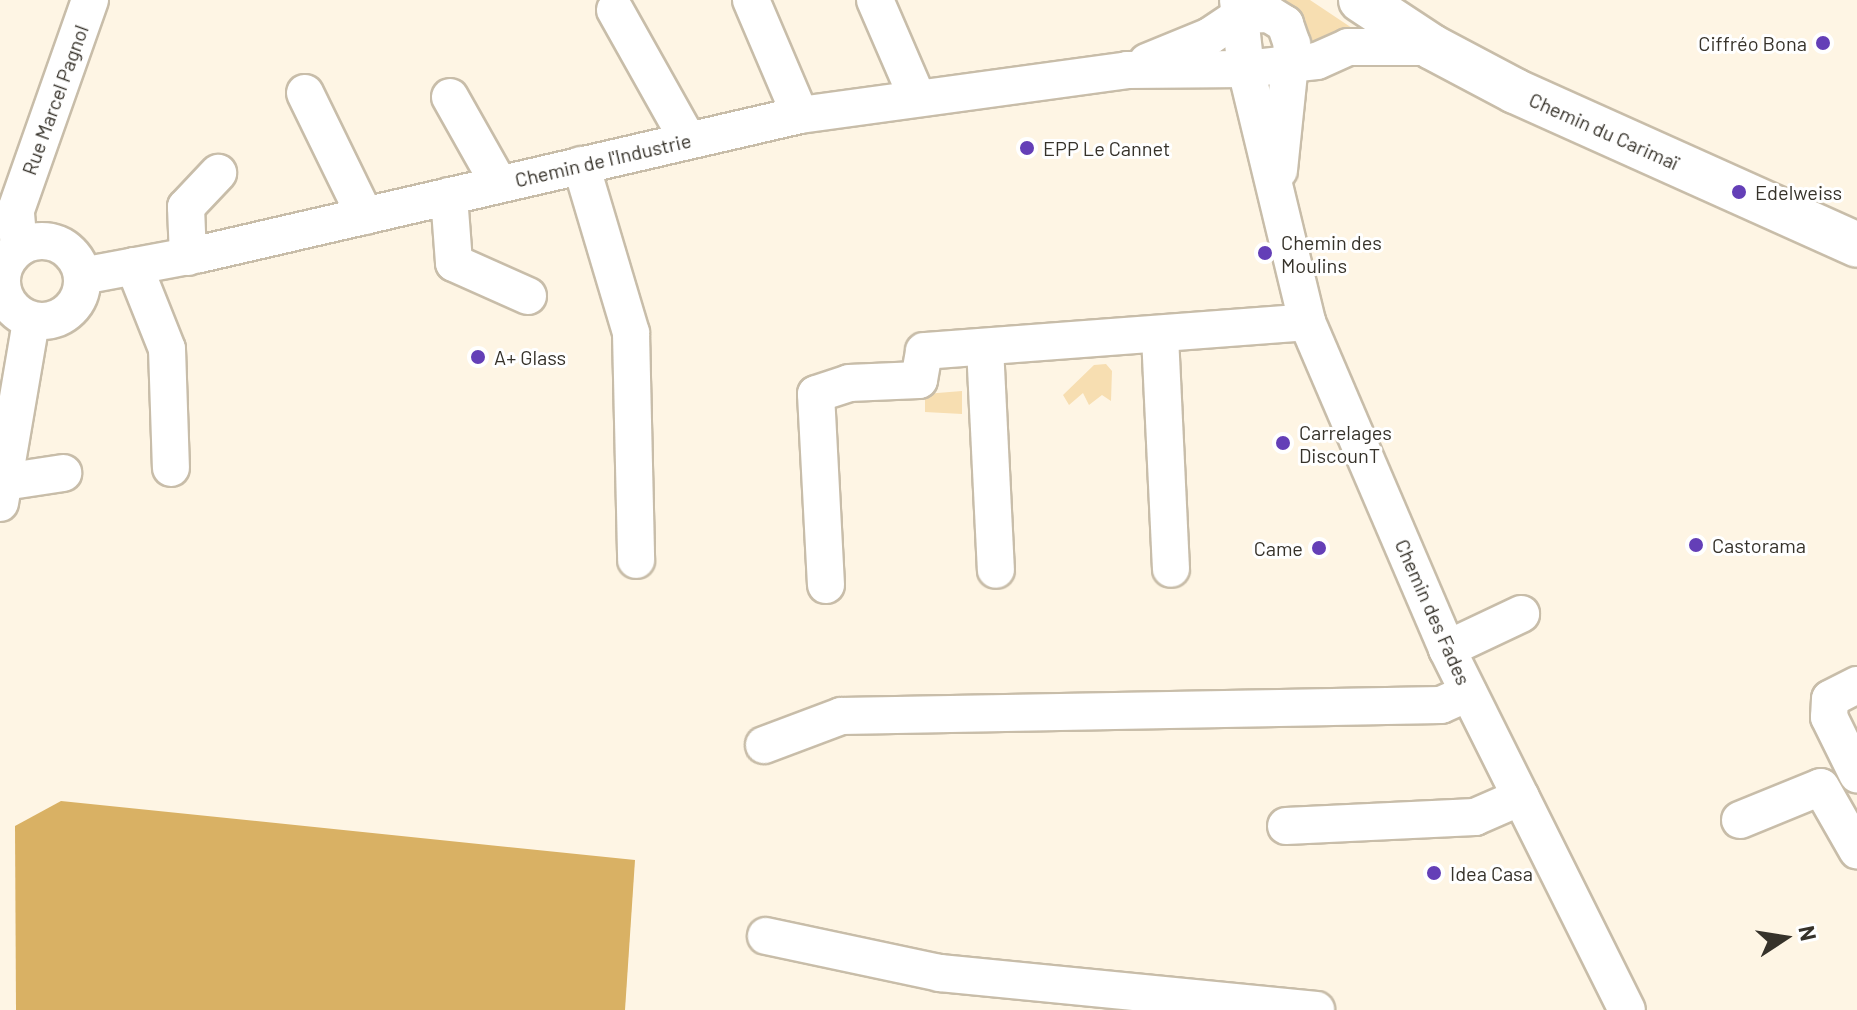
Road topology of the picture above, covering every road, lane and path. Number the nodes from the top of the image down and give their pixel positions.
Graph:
1 (90, 0) edge
2 (751, 0) edge
3 (875, 0) edge
4 (1361, 0) edge
5 (1241, 5) edge
6 (615, 10) dead end
7 (1432, 47) junction
8 (1290, 65) junction
9 (1246, 69) junction
10 (1127, 70) junction
11 (305, 93) dead end
12 (450, 97) dead end
13 (917, 97) junction
14 (800, 115) junction
15 (688, 140) junction
16 (581, 165) junction
17 (218, 173) dead end
18 (499, 184) junction
19 (449, 196) junction
20 (1275, 199) junction
21 (365, 216) junction
22 (1857, 245) edge
23 (9, 253) edge
24 (188, 257) junction
25 (134, 266) junction
26 (82, 276) junction
27 (528, 296) dead end
28 (31, 321) junction
29 (1307, 322) junction
30 (1160, 336) junction
31 (985, 347) junction
32 (171, 468) dead end
33 (63, 473) dead end
34 (2, 493) edge
35 (636, 560) dead end
36 (1171, 569) dead end
37 (996, 570) dead end
38 (826, 585) dead end
39 (1521, 614) dead end
40 (1447, 649) junction
41 (1844, 692) edge
42 (1468, 693) junction
43 (764, 745) dead end
44 (1857, 774) edge
45 (1521, 797) junction
46 (1740, 820) dead end
47 (1286, 826) dead end
48 (1857, 850) edge
49 (766, 936) dead end
50 (1316, 1010) edge
51 (1627, 1010) edge

1 - 23 street, Rue Marcel Pagnol
2 - 14 street
3 - 13 street
4 - 7 main road, Chemin du Carimaï
5 - 8 street
5 - 9 street, Chemin des Fades
5 - 10 street
6 - 15 street
7 - 8 street
7 - 22 main road, Chemin du Carimaï
8 - 9 street
8 - 20 street
9 - 10 street
9 - 20 street, Chemin des Fades
10 - 13 street, Chemin de l'Industrie
11 - 21 street
12 - 18 street
13 - 14 street, Chemin de l'Industrie
14 - 15 street, Chemin de l'Industrie
15 - 16 street, Chemin de l'Industrie
16 - 18 street, Chemin de l'Industrie
16 - 35 street
17 - 24 street
18 - 19 street, Chemin de l'Industrie
19 - 21 street, Chemin de l'Industrie
19 - 27 street
20 - 29 street, Chemin des Fades
21 - 24 street, Chemin de l'Industrie
23 - 26 street
23 - 28 street
24 - 25 street, Chemin de l'Industrie
25 - 26 street, Chemin de l'Industrie
25 - 32 street
26 - 28 street
28 - 34 street
29 - 30 street
29 - 40 street, Chemin des Fades
30 - 31 street
30 - 36 street
31 - 37 street
31 - 38 street
33 - 34 street
39 - 40 street
40 - 42 street, Chemin des Fades
41 - 44 street
42 - 43 street
42 - 45 street, Chemin des Fades
45 - 47 street
45 - 51 street, Chemin des Fades
46 - 48 street
49 - 50 street

